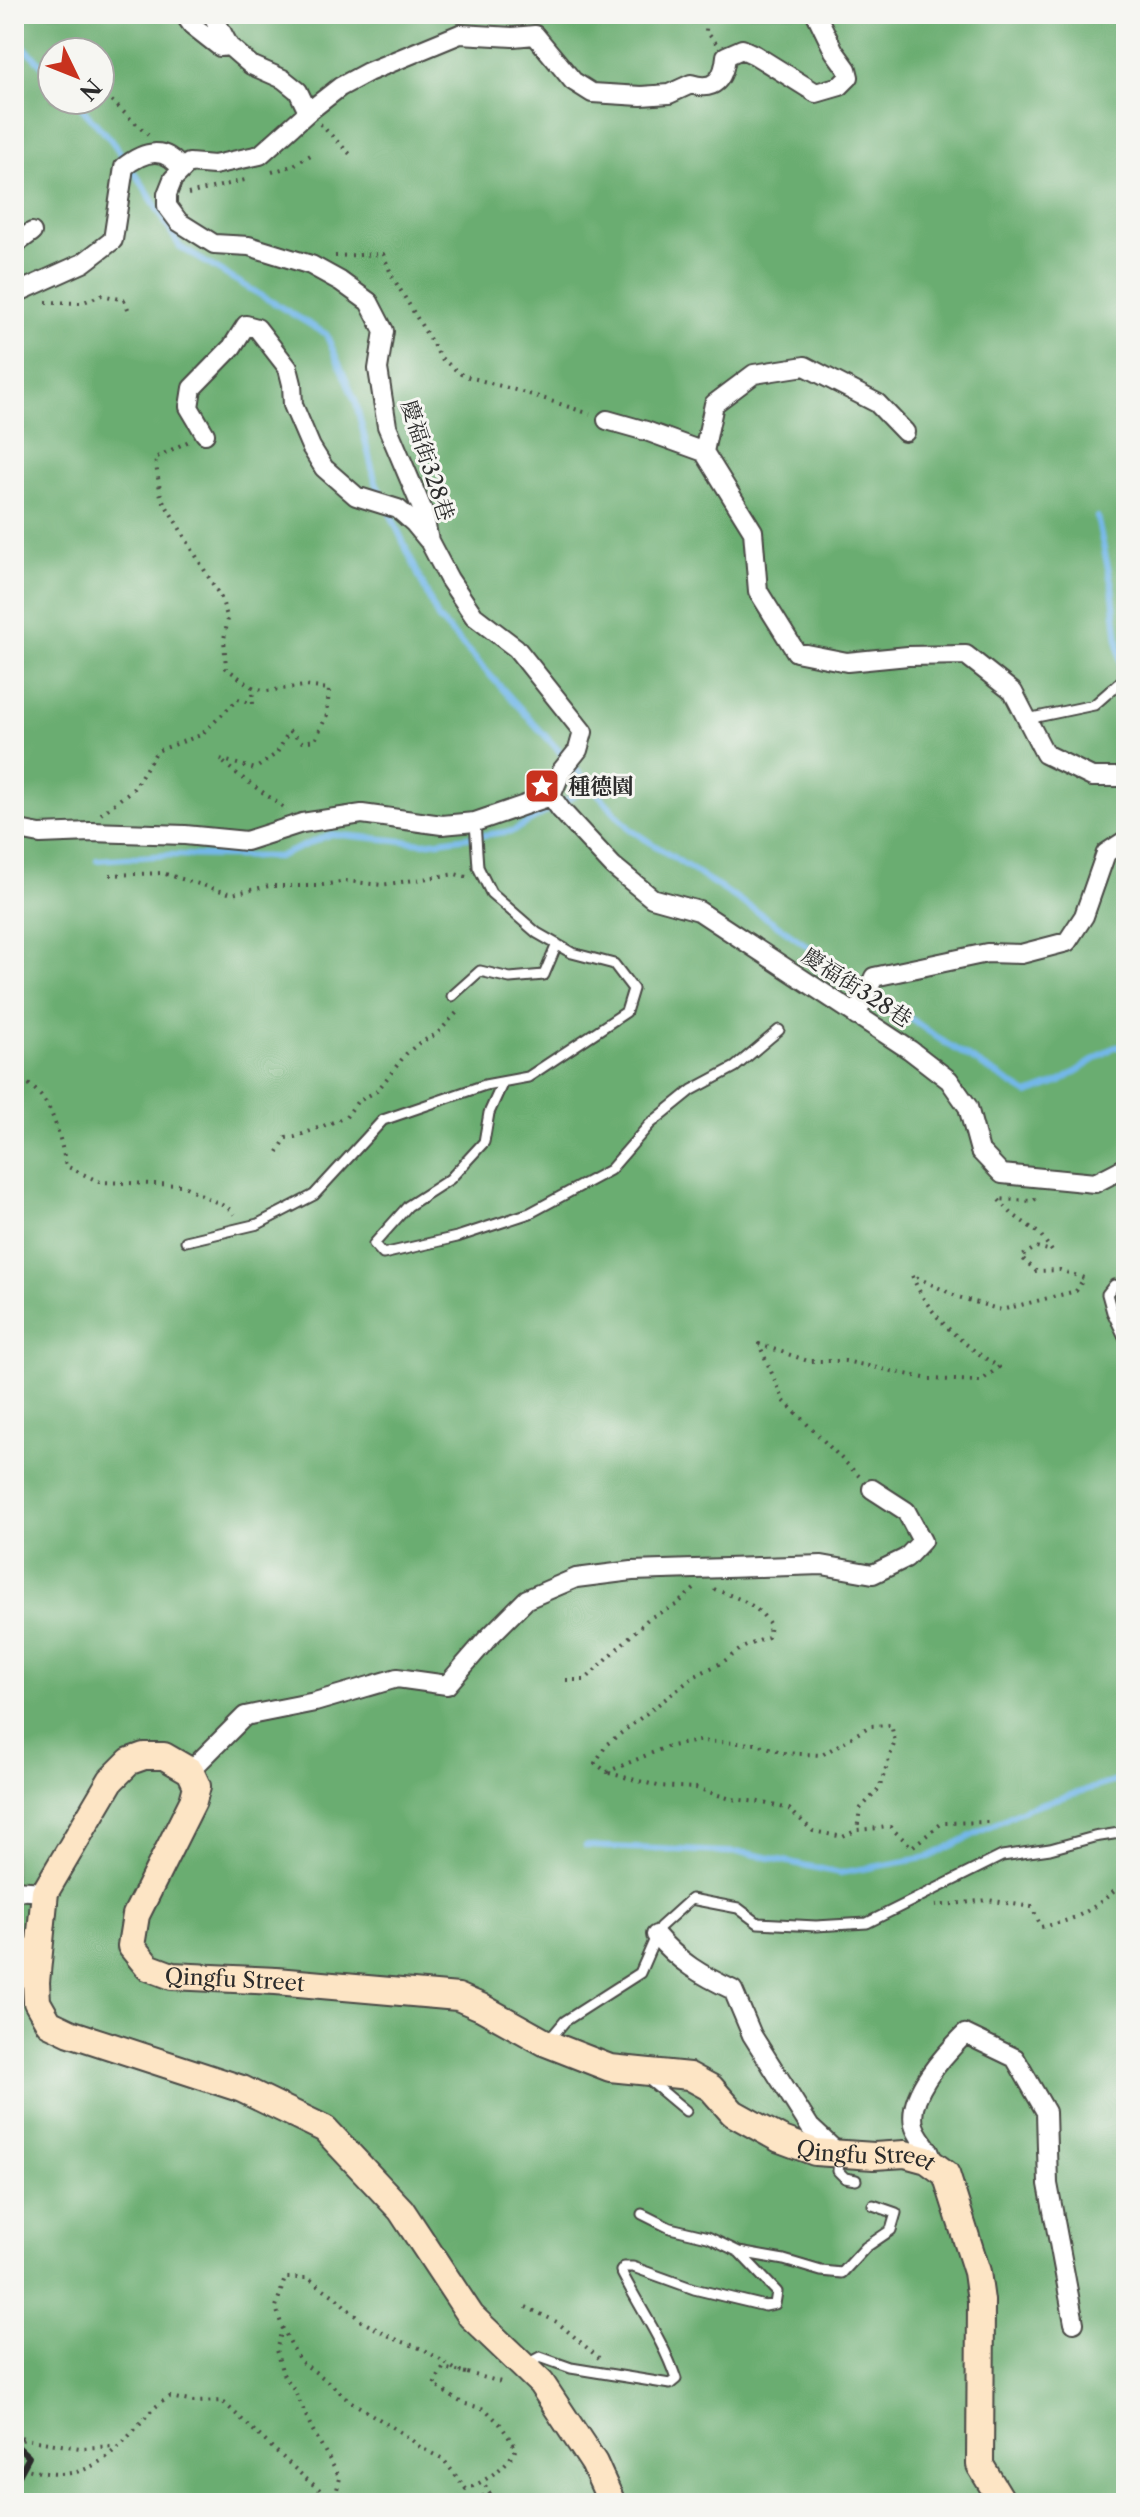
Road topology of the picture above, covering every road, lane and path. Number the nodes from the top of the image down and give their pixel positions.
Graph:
1 (184, 14) edge
2 (212, 14) edge
3 (710, 14) edge
4 (816, 14) edge
5 (229, 46) junction
6 (726, 56) junction
7 (116, 105) edge
8 (308, 112) junction
9 (352, 156) dead end
10 (178, 164) junction
11 (32, 232) dead end
12 (14, 245) edge
13 (327, 256) dead end
14 (14, 294) edge
15 (37, 302) dead end
16 (130, 313) dead end
17 (607, 420) joint
18 (905, 432) dead end
19 (205, 434) joint
20 (704, 452) junction
21 (429, 541) junction
22 (1126, 677) edge
23 (252, 687) junction
24 (1027, 719) junction
25 (1126, 777) edge
26 (555, 802) junction
27 (302, 823) junction
28 (476, 823) junction
29 (14, 829) edge
30 (77, 833) junction
31 (1126, 840) edge
32 (110, 875) dead end
33 (484, 880) junction
34 (557, 944) junction
35 (452, 996) dead end
36 (461, 1008) dead end
37 (859, 1008) junction
38 (779, 1030) dead end
39 (14, 1077) edge
40 (503, 1082) junction
41 (278, 1152) dead end
42 (1126, 1167) edge
43 (1062, 1181) junction
44 (248, 1227) junction
45 (186, 1241) dead end
46 (1126, 1291) edge
47 (1126, 1341) edge
48 (872, 1489) joint
49 (708, 1587) dead end
50 (695, 1589) dead end
51 (566, 1680) dead end
52 (190, 1771) junction
53 (607, 1772) junction
54 (990, 1822) dead end
55 (857, 1830) junction
56 (1126, 1832) edge
57 (1126, 1882) edge
58 (14, 1890) edge
59 (45, 1892) junction
60 (912, 1902) junction
61 (656, 1935) junction
62 (546, 2043) junction
63 (638, 2071) junction
64 (686, 2111) dead end
65 (839, 2154) junction
66 (933, 2164) junction
67 (856, 2180) dead end
68 (873, 2205) dead end
69 (642, 2214) dead end
70 (739, 2252) junction
71 (526, 2307) dead end
72 (1074, 2323) dead end
73 (282, 2327) junction
74 (522, 2366) junction
75 (466, 2373) junction
76 (618, 2377) junction
77 (546, 2392) junction
78 (14, 2432) edge
79 (24, 2439) junction
80 (14, 2443) edge
81 (119, 2446) junction
82 (14, 2465) edge
83 (483, 2482) junction
84 (336, 2493) junction
85 (337, 2503) edge
86 (459, 2503) edge
87 (612, 2503) edge
88 (1003, 2503) edge

1 - 5 street
2 - 5 street
3 - 6 path
4 - 6 street
5 - 8 street
6 - 8 street
7 - 10 path
8 - 9 path
8 - 10 street
10 - 14 street
10 - 21 street, 慶福街328巷
11 - 12 street
13 - 17 path
15 - 16 path
17 - 20 street
18 - 20 street
19 - 21 street
19 - 23 path
20 - 24 street
21 - 26 street, 慶福街328巷
22 - 24 lane
23 - 27 path
23 - 30 path
24 - 25 street
26 - 28 street
26 - 37 street, 慶福街328巷
27 - 28 street
27 - 30 street
28 - 33 lane
29 - 30 street
31 - 37 street, 慶福街328巷
32 - 33 path
33 - 34 lane
34 - 35 lane
34 - 40 lane
36 - 41 path
37 - 43 street, 慶福街328巷
38 - 40 lane
39 - 44 path
40 - 44 lane
42 - 43 street, 慶福街328巷
43 - 48 path
44 - 45 lane
46 - 47 lane
48 - 52 street
49 - 53 path
50 - 51 path
52 - 59 street
52 - 62 street, Qingfu Street
53 - 55 path
53 - 55 path
54 - 55 path
56 - 60 lane
57 - 60 path
58 - 59 street
59 - 74 street
60 - 61 lane
61 - 62 lane
61 - 65 street
62 - 63 street, Qingfu Street
63 - 64 lane
63 - 65 street, Qingfu Street
65 - 66 street, Qingfu Street
65 - 67 lane
66 - 72 street
66 - 88 street, Qingfu Street
68 - 70 lane
69 - 70 lane
70 - 76 lane
71 - 76 path
73 - 75 path
73 - 83 path
73 - 84 path
74 - 76 lane
74 - 77 street
75 - 77 path
75 - 83 path
77 - 87 street
78 - 79 path
79 - 80 path
79 - 81 path
81 - 82 path
81 - 84 path
83 - 86 path
84 - 85 path

